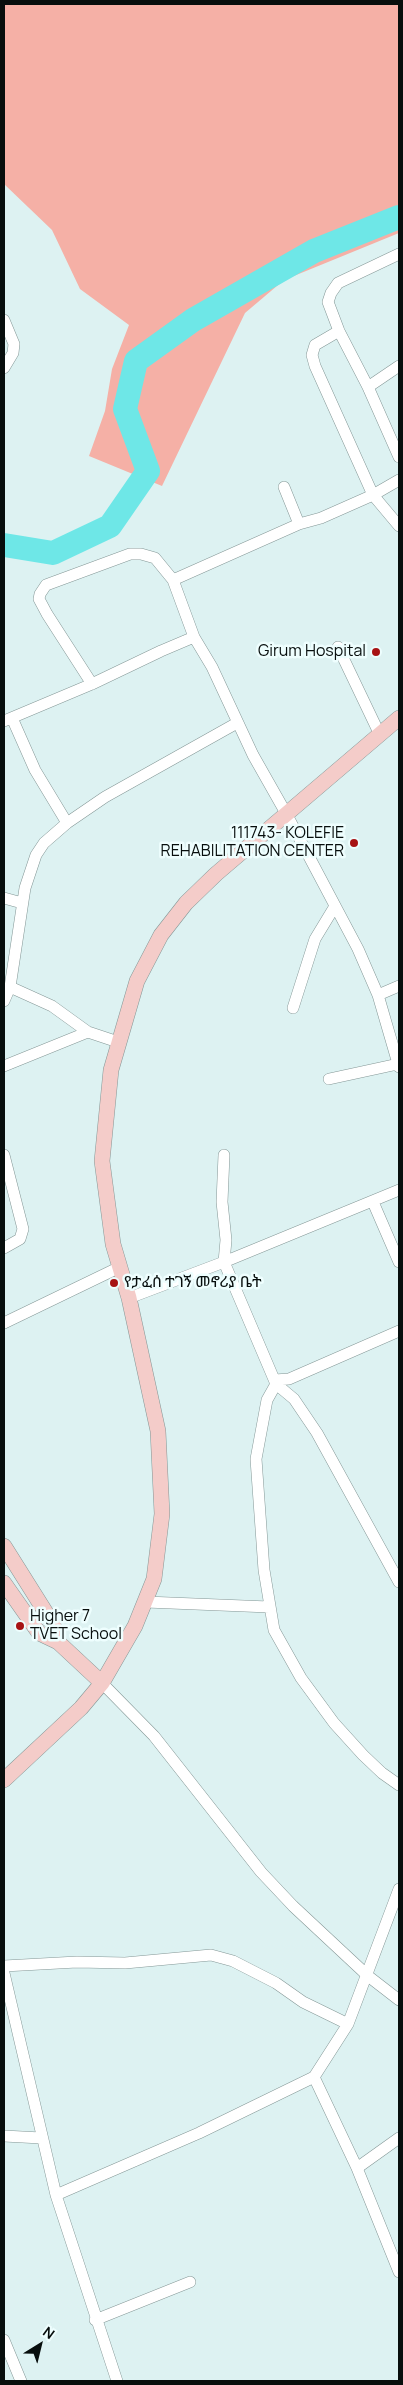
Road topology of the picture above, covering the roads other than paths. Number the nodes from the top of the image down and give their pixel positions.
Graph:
1 (399, 254) edge
2 (4, 320) edge
3 (339, 331) junction
4 (399, 366) edge
5 (4, 368) edge
6 (368, 387) junction
7 (399, 458) edge
8 (399, 480) edge
9 (284, 487) dead end
10 (373, 495) junction
11 (299, 524) junction
12 (399, 526) edge
13 (173, 580) junction
14 (194, 637) junction
15 (338, 647) dead end
16 (92, 684) junction
17 (399, 718) edge
18 (8, 720) edge
19 (238, 722) junction
20 (380, 735) junction
21 (287, 815) junction
22 (67, 823) junction
23 (4, 898) edge
24 (22, 903) junction
25 (335, 906) junction
26 (399, 986) edge
27 (10, 987) junction
28 (378, 995) junction
29 (4, 1001) edge
30 (293, 1008) dead end
31 (88, 1032) junction
32 (118, 1042) junction
33 (396, 1045) edge
34 (399, 1065) edge
35 (4, 1066) edge
36 (330, 1079) dead end
37 (4, 1155) edge
38 (224, 1155) dead end
39 (399, 1190) edge
40 (373, 1202) junction
41 (4, 1248) edge
42 (224, 1262) junction
43 (399, 1262) edge
44 (120, 1267) junction
45 (129, 1298) junction
46 (4, 1322) edge
47 (399, 1331) edge
48 (276, 1382) junction
49 (4, 1546) edge
50 (399, 1582) edge
51 (4, 1583) edge
52 (146, 1602) junction
53 (269, 1607) junction
54 (58, 1642) junction
55 (102, 1683) junction
56 (4, 1780) edge
57 (399, 1785) edge
58 (399, 1889) edge
59 (4, 1966) edge
60 (4, 1973) edge
61 (368, 1976) junction
62 (399, 2000) edge
63 (348, 2024) junction
64 (314, 2077) junction
65 (4, 2136) edge
66 (41, 2138) junction
67 (399, 2138) edge
68 (357, 2168) junction
69 (56, 2195) junction
70 (399, 2272) edge
71 (190, 2282) dead end
72 (95, 2320) junction
73 (4, 2340) edge
74 (21, 2381) edge
75 (117, 2381) edge

1 - 3 street
2 - 5 street
3 - 6 street
3 - 10 street
4 - 6 street
6 - 7 street
8 - 10 street
9 - 11 street
10 - 11 street
10 - 12 street
11 - 13 street
13 - 14 street
13 - 16 street
14 - 16 street
14 - 19 street
15 - 20 street
16 - 18 street
17 - 20 main road
18 - 22 street
19 - 21 street
19 - 22 street
20 - 21 main road
21 - 25 street
21 - 32 main road
22 - 24 street
23 - 24 street
24 - 27 street
25 - 28 street
25 - 30 street
26 - 28 street
27 - 29 street
27 - 31 street
28 - 33 street
31 - 32 street
31 - 35 street
32 - 44 main road
33 - 34 street
34 - 36 street
37 - 41 street
38 - 42 street
39 - 40 street
40 - 42 street
40 - 43 street
42 - 45 street
42 - 48 street
44 - 45 main road
44 - 46 street
45 - 52 main road
47 - 48 street
48 - 50 street
48 - 53 street
49 - 54 main road
51 - 54 main road
52 - 53 street
52 - 55 main road
53 - 57 street
54 - 55 main road
55 - 56 main road
55 - 61 street
58 - 61 street
59 - 63 street
60 - 66 street
61 - 62 street
61 - 63 street
63 - 64 street
64 - 68 street
64 - 69 street
65 - 66 street
66 - 69 street
67 - 68 street
68 - 70 street
69 - 72 street
71 - 72 street
72 - 75 street
73 - 74 street

